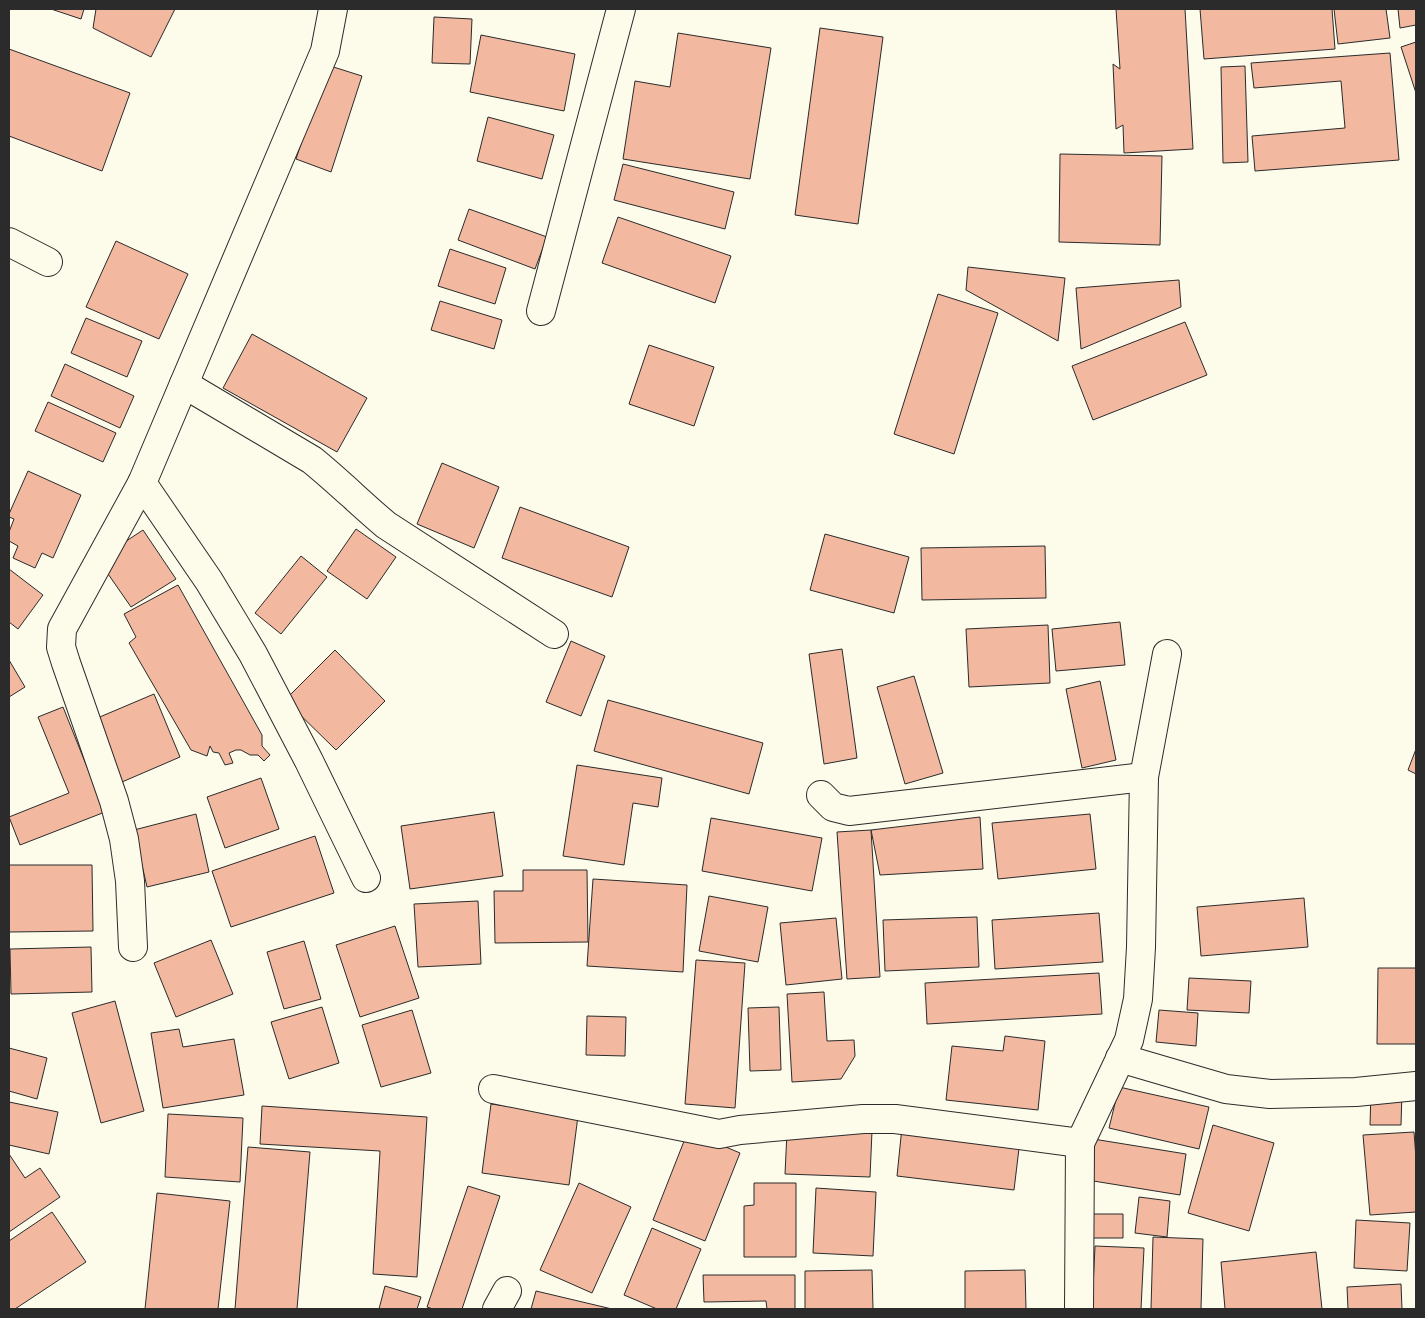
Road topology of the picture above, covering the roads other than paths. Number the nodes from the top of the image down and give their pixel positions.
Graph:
1 (333, 9) edge
2 (621, 9) edge
3 (9, 242) edge
4 (48, 262) dead end
5 (541, 311) dead end
6 (184, 384) junction
7 (142, 484) junction
8 (554, 634) dead end
9 (1167, 654) dead end
10 (1144, 776) junction
11 (820, 794) dead end
12 (366, 878) dead end
13 (132, 947) dead end
14 (1120, 1058) junction
15 (1416, 1086) edge
16 (493, 1089) dead end
17 (1080, 1143) junction
18 (1079, 1309) edge

1 - 6 street
2 - 5 street
3 - 4 street
6 - 7 street
6 - 8 street
7 - 12 street
7 - 13 street
9 - 10 street
10 - 11 street
10 - 14 street
14 - 15 street
14 - 17 street
16 - 17 street
17 - 18 street

